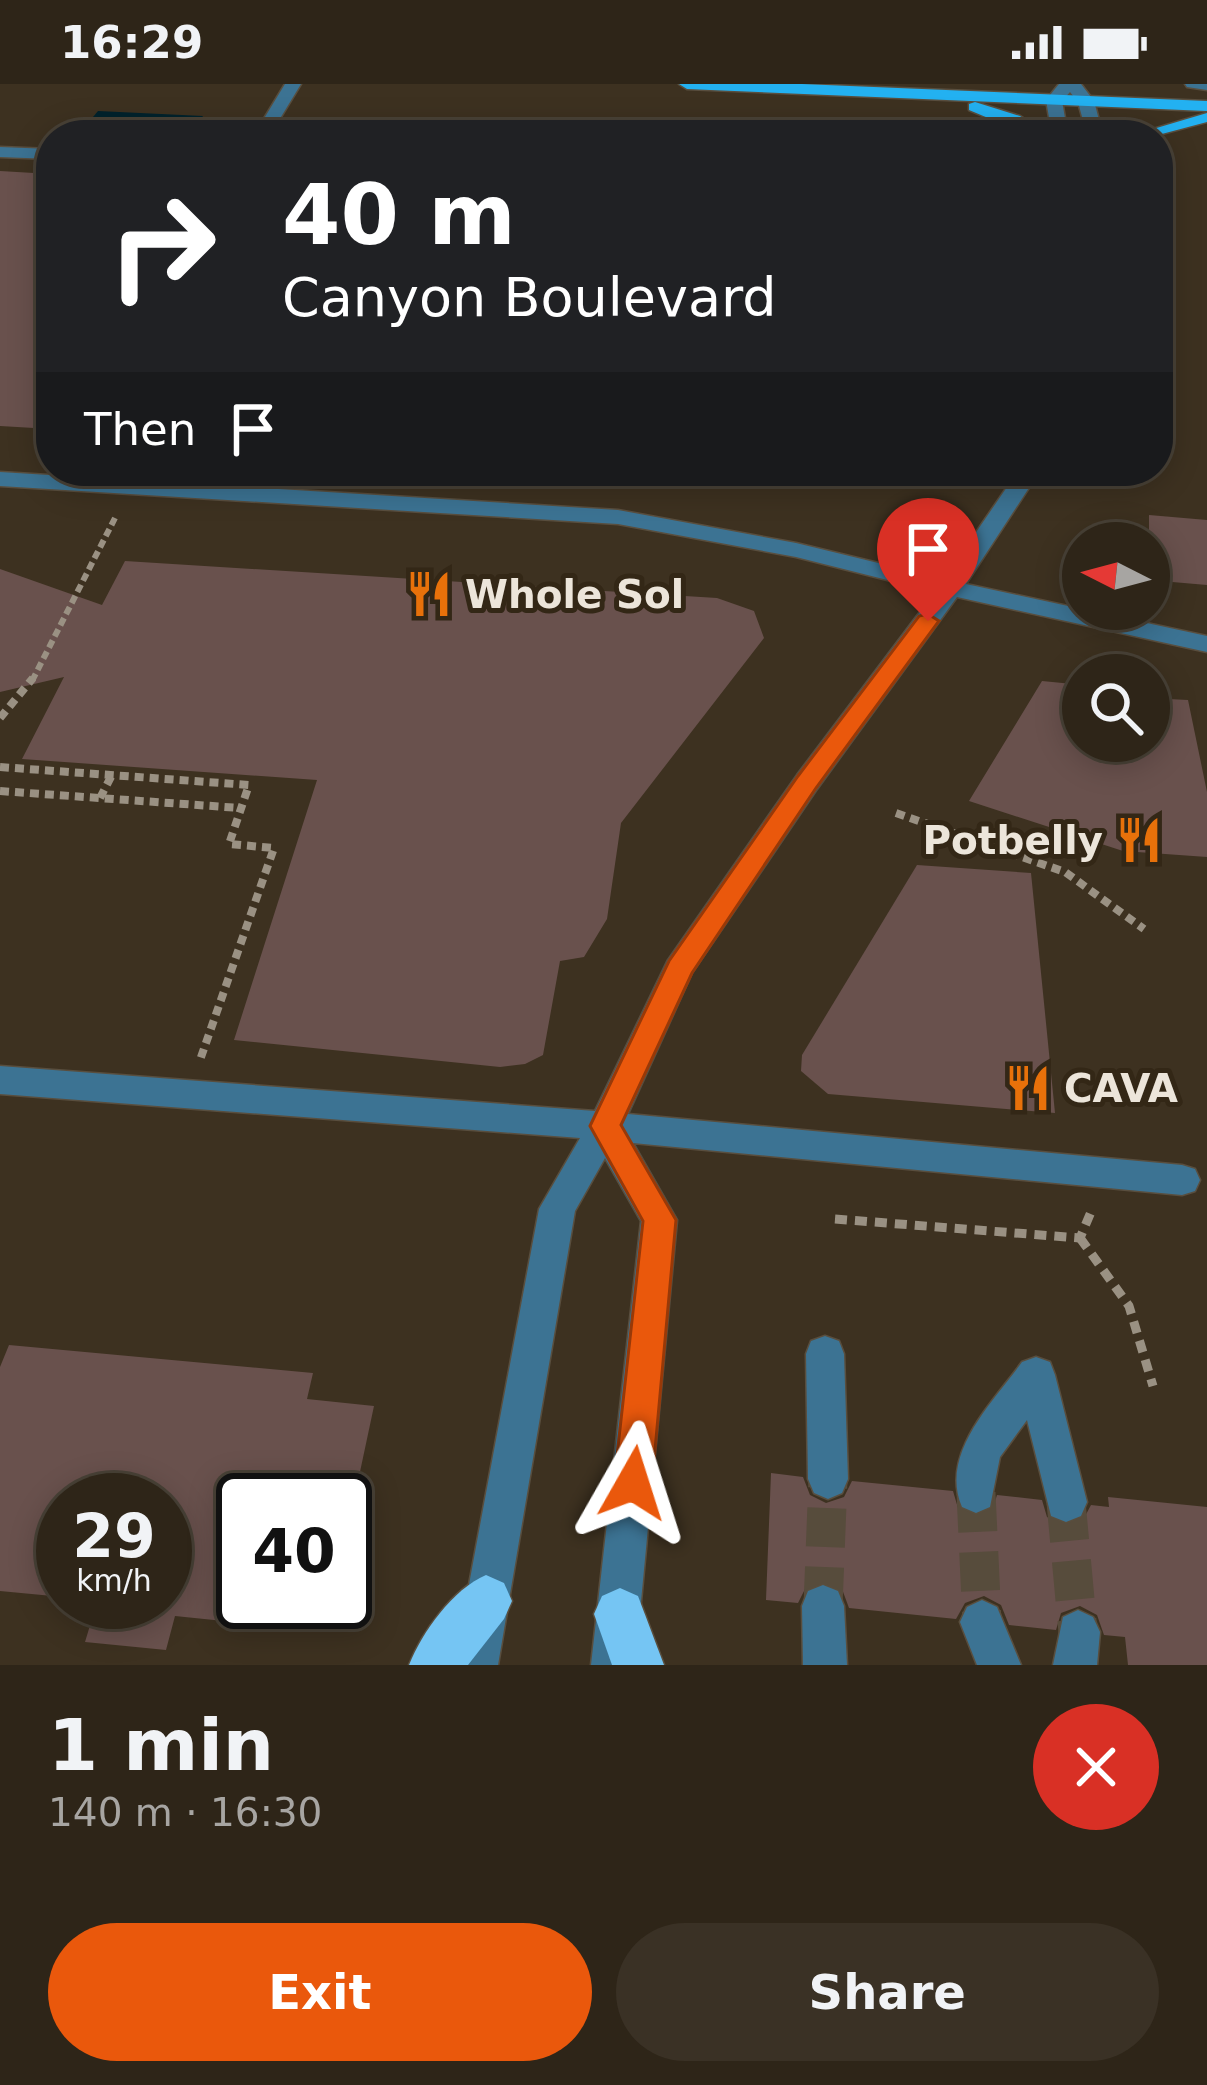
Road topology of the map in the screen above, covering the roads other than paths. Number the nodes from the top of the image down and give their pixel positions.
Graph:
1 (292, 84) edge
2 (688, 84) edge
3 (1071, 84) edge
4 (1135, 84) edge
5 (1201, 86) edge
6 (905, 94) junction
7 (1054, 100) junction
8 (1087, 101) junction
9 (1207, 106) edge
10 (1207, 116) edge
11 (271, 120) edge
12 (1007, 120) edge
13 (1057, 120) edge
14 (1091, 120) edge
15 (1173, 126) edge
16 (0, 152) edge
17 (36, 153) edge
18 (0, 479) edge
19 (36, 481) edge
20 (114, 486) edge
21 (1019, 486) edge
22 (951, 588) junction
23 (1207, 644) edge
24 (0, 1080) edge
25 (605, 1126) junction
26 (1182, 1180) dead end
27 (825, 1354) dead end
28 (828, 1479) tunnel mouth
29 (976, 1493) tunnel mouth
30 (1066, 1502) tunnel mouth
31 (486, 1601) junction
32 (823, 1606) tunnel mouth
33 (982, 1622) tunnel mouth
34 (616, 1640) edge
35 (435, 1665) edge
36 (476, 1665) edge
37 (638, 1665) edge
38 (826, 1665) edge
39 (999, 1665) edge

1 - 11 street
2 - 6 main road
3 - 7 street
3 - 8 street
4 - 5 main road
6 - 7 main road
6 - 12 main road
7 - 8 main road
7 - 13 street
8 - 9 main road
8 - 14 street
10 - 15 main road
16 - 17 street
18 - 19 street
20 - 22 street
21 - 22 street
22 - 23 street
22 - 25 street
24 - 25 street
25 - 26 street
25 - 31 street
25 - 34 street
27 - 28 street
29 - 30 street
31 - 35 highway
31 - 36 street
32 - 38 street
33 - 39 street
34 - 37 highway

